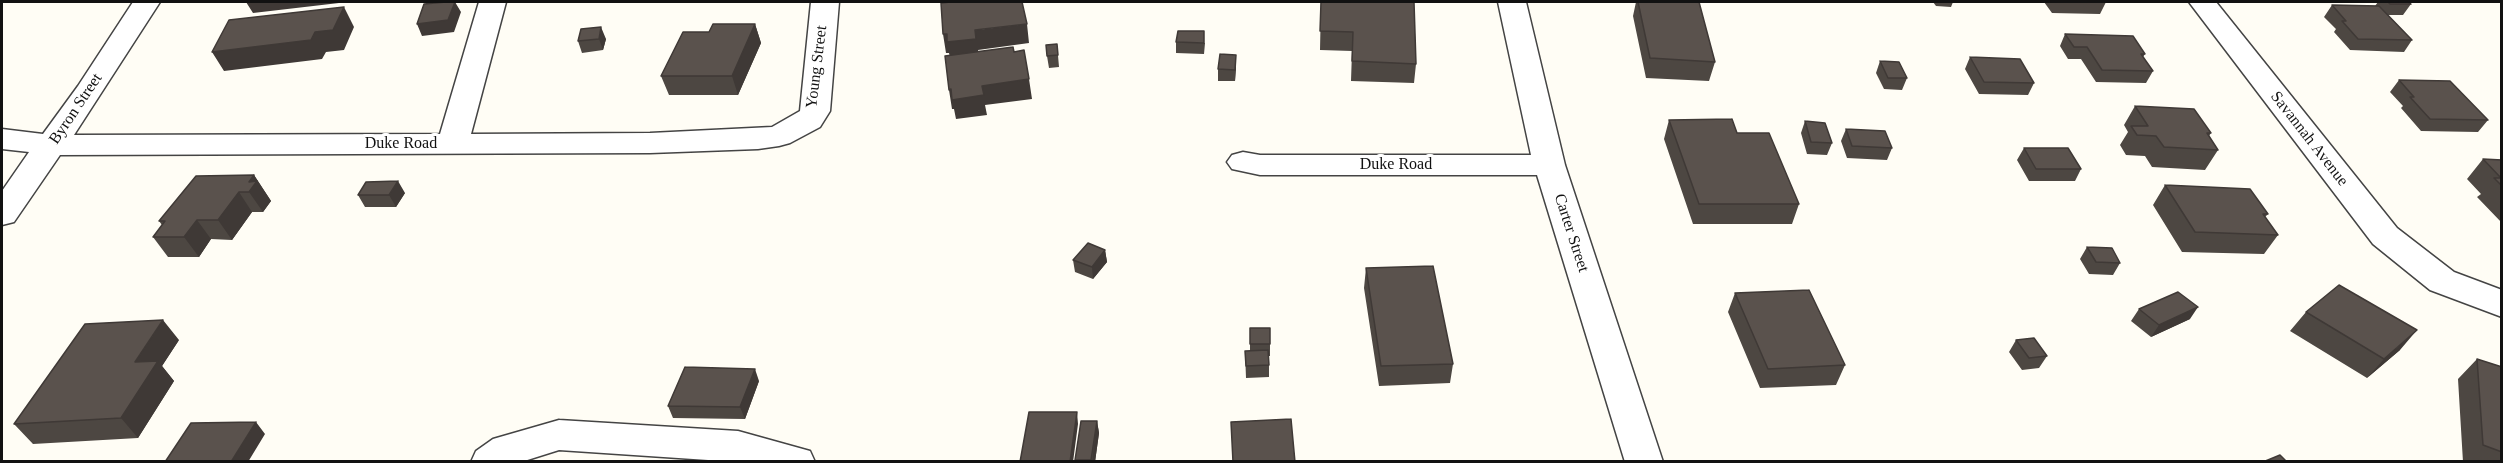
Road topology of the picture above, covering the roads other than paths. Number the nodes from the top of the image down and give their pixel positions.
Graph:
1 (146, 2) edge
2 (492, 2) edge
3 (825, 2) edge
4 (1512, 2) edge
5 (2202, 2) edge
6 (799, 126) joint
7 (2, 139) edge
8 (453, 143) junction
9 (52, 145) junction
10 (1243, 162) dead end
11 (1550, 165) junction
12 (2, 214) edge
13 (2502, 304) edge
14 (490, 462) edge
15 (796, 462) edge
16 (1644, 462) edge

1 - 9 street, Byron Street
2 - 8 street
3 - 6 street, Young Street
4 - 11 street, Carter Street
5 - 13 street, Savannah Avenue
6 - 8 street, Duke Road
7 - 9 street, Duke Road
8 - 9 street, Duke Road
9 - 12 street, Byron Street
10 - 11 street, Duke Road
11 - 16 street, Carter Street
14 - 15 street

